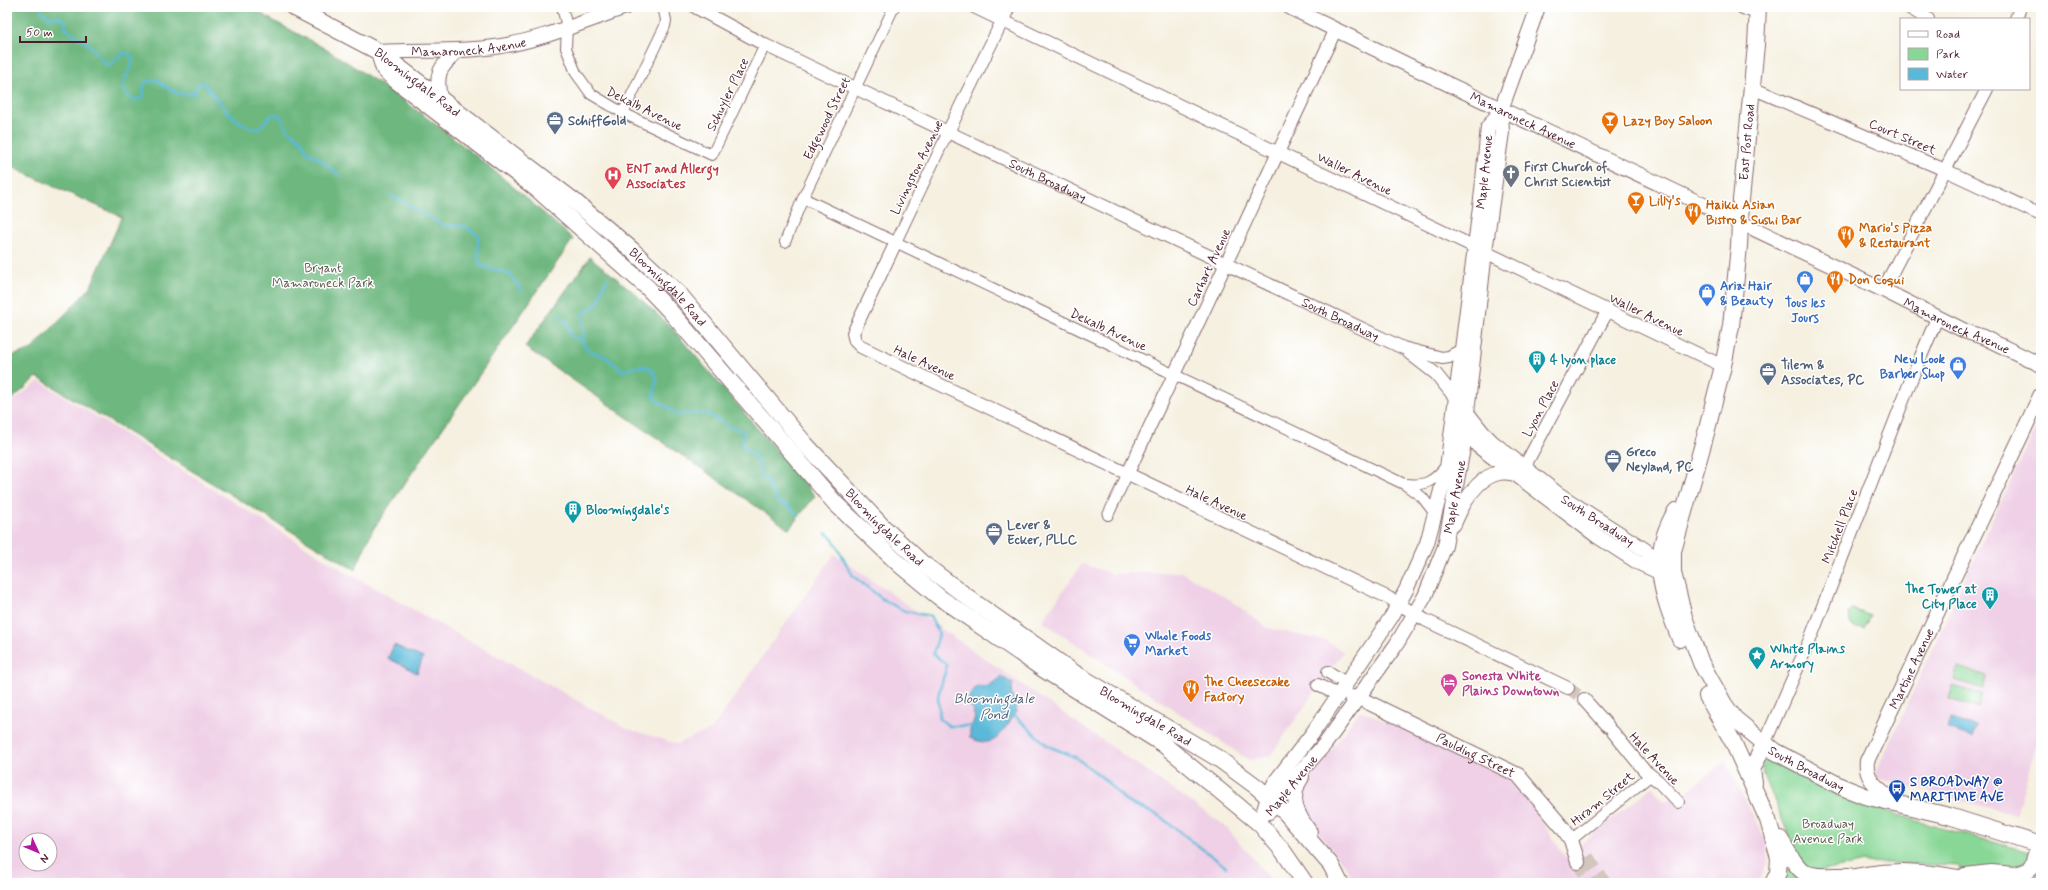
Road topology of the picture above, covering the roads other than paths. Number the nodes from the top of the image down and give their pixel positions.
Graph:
1 (293, 7) edge
2 (562, 7) edge
3 (626, 7) edge
4 (663, 7) edge
5 (694, 7) edge
6 (894, 7) edge
7 (974, 7) edge
8 (1009, 7) edge
9 (1288, 7) edge
10 (1538, 7) edge
11 (1908, 7) edge
12 (2020, 7) edge
13 (1753, 9) edge
14 (1926, 18) edge
15 (2016, 18) edge
16 (1002, 21) junction
17 (567, 27) junction
18 (1335, 31) junction
19 (766, 45) junction
20 (457, 50) junction
21 (379, 52) junction
22 (855, 88) junction
23 (1752, 88) junction
24 (1986, 90) edge
25 (440, 98) junction
26 (1501, 110) junction
27 (623, 114) junction
28 (948, 132) junction
29 (1278, 152) junction
30 (712, 155) joint
31 (1945, 170) junction
32 (802, 198) junction
33 (2041, 215) edge
34 (1740, 223) junction
35 (785, 242) dead end
36 (896, 242) junction
37 (1479, 248) junction
38 (1225, 265) junction
39 (1883, 290) junction
40 (1608, 310) junction
41 (1937, 318) junction
42 (855, 341) joint
43 (1403, 348) junction
44 (1462, 350) junction
45 (2041, 365) edge
46 (1723, 366) junction
47 (1173, 374) junction
48 (2041, 394) edge
49 (1456, 399) junction
50 (1467, 413) junction
51 (1465, 428) junction
52 (1448, 462) junction
53 (1519, 472) junction
54 (1127, 475) junction
55 (1404, 484) junction
56 (1108, 515) dead end
57 (1436, 515) junction
58 (1445, 546) junction
59 (1664, 569) junction
60 (1399, 604) junction
61 (1415, 614) junction
62 (1328, 672) dead end
63 (1318, 685) dead end
64 (1568, 688) tunnel mouth
65 (1342, 689) junction
66 (1359, 698) junction
67 (1584, 699) tunnel mouth
68 (1765, 742) junction
69 (1325, 744) junction
70 (1651, 775) junction
71 (1756, 791) junction
72 (1272, 800) junction
73 (1678, 802) dead end
74 (1897, 804) junction
75 (1768, 820) junction
76 (1260, 824) junction
77 (1571, 840) junction
78 (2040, 845) edge
79 (1583, 860) tunnel mouth
80 (1331, 865) junction
81 (1856, 876) junction
82 (1956, 876) junction
83 (1901, 878) edge
84 (1305, 883) edge
85 (1340, 883) edge
86 (1773, 883) edge
87 (1837, 883) edge
88 (1981, 883) edge

1 - 21 main road
2 - 17 street, Dekalb Avenue
3 - 17 main road, Mamaroneck Avenue
4 - 27 street
5 - 19 street, South Broadway
6 - 22 street, Edgewood Street
7 - 16 street, Waller Avenue
8 - 16 street, Livingston Avenue
9 - 18 main road, Mamaroneck Avenue
10 - 26 main road, Maple Avenue
11 - 14 street
12 - 15 street
13 - 23 main road, East Post Road
16 - 28 street, Livingston Avenue
16 - 29 street, Waller Avenue
17 - 20 main road, Mamaroneck Avenue
17 - 27 street, Dekalb Avenue
18 - 26 main road, Mamaroneck Avenue
18 - 29 street, Carhart Avenue
19 - 22 street, South Broadway
19 - 30 street, Schuyler Place
20 - 21 main road, Mamaroneck Avenue
20 - 25 main road
21 - 25 main road, Bloomingdale Road
21 - 76 main road, Bloomingdale Road
22 - 28 street, South Broadway
22 - 32 street, Edgewood Street
23 - 31 street, Court Street
23 - 34 main road, East Post Road
24 - 31 street
25 - 72 main road, Bloomingdale Road
26 - 34 main road, Mamaroneck Avenue
26 - 37 main road, Maple Avenue
27 - 30 street, Dekalb Avenue
28 - 36 street, Livingston Avenue
28 - 38 street, South Broadway
29 - 37 street, Waller Avenue
29 - 38 street, Carhart Avenue
31 - 33 street, Court Street
31 - 39 street
32 - 35 street, Edgewood Street
32 - 36 street, Dekalb Avenue
34 - 39 main road, Mamaroneck Avenue
34 - 46 main road, East Post Road
36 - 42 street, Livingston Avenue
36 - 47 street, Dekalb Avenue
37 - 40 street, Waller Avenue
37 - 44 main road, Maple Avenue
37 - 50 main road, Maple Avenue
38 - 43 street, South Broadway
38 - 47 street, Carhart Avenue
39 - 41 main road, Mamaroneck Avenue
40 - 46 street, Waller Avenue
40 - 53 street, Lyon Place
41 - 45 main road, Mamaroneck Avenue
41 - 68 street, Mitchell Place
42 - 54 street, Hale Avenue
43 - 44 street, South Broadway
43 - 49 street, South Broadway
44 - 49 main road, Maple Avenue
46 - 59 main road, East Post Road
47 - 54 street, Carhart Avenue
47 - 55 street, Dekalb Avenue
48 - 74 main road, Martine Avenue
49 - 50 main road, South Broadway
49 - 51 main road, South Broadway
49 - 52 main road, Maple Avenue
50 - 51 main road, Maple Avenue
50 - 53 main road, South Broadway
51 - 53 main road, South Broadway
51 - 58 main road, Maple Avenue
52 - 55 street, Dekalb Avenue
52 - 57 main road, Maple Avenue
53 - 58 main road
53 - 59 main road, South Broadway
54 - 56 street, Carhart Avenue
54 - 60 street, Hale Avenue
55 - 57 street, Dekalb Avenue
57 - 60 main road, Maple Avenue
58 - 61 main road, Maple Avenue
59 - 68 main road, South Broadway
59 - 71 main road
60 - 61 street, Hale Avenue
60 - 65 main road, Maple Avenue
61 - 64 street, Hale Avenue
61 - 66 main road, Maple Avenue
62 - 65 street, Paulding Street
63 - 65 street, Paulding Street
65 - 66 main road, Paulding Street
65 - 72 main road, Maple Avenue
66 - 69 main road, Maple Avenue
66 - 77 main road, Paulding Street
67 - 70 street, Hale Avenue
68 - 71 main road
68 - 74 main road, South Broadway
69 - 72 main road, Maple Avenue
69 - 80 main road
70 - 73 street, Hale Avenue
70 - 77 street, Hiram Street
71 - 75 main road
72 - 76 main road, Maple Avenue
72 - 80 main road, Bloomingdale Road
74 - 78 main road, South Broadway
75 - 81 main road
75 - 86 main road
76 - 84 main road, Bloomingdale Road
77 - 79 main road, Paulding Street
78 - 82 main road
80 - 85 main road, Bloomingdale Road
81 - 83 main road
81 - 87 main road
82 - 83 main road
82 - 88 main road

